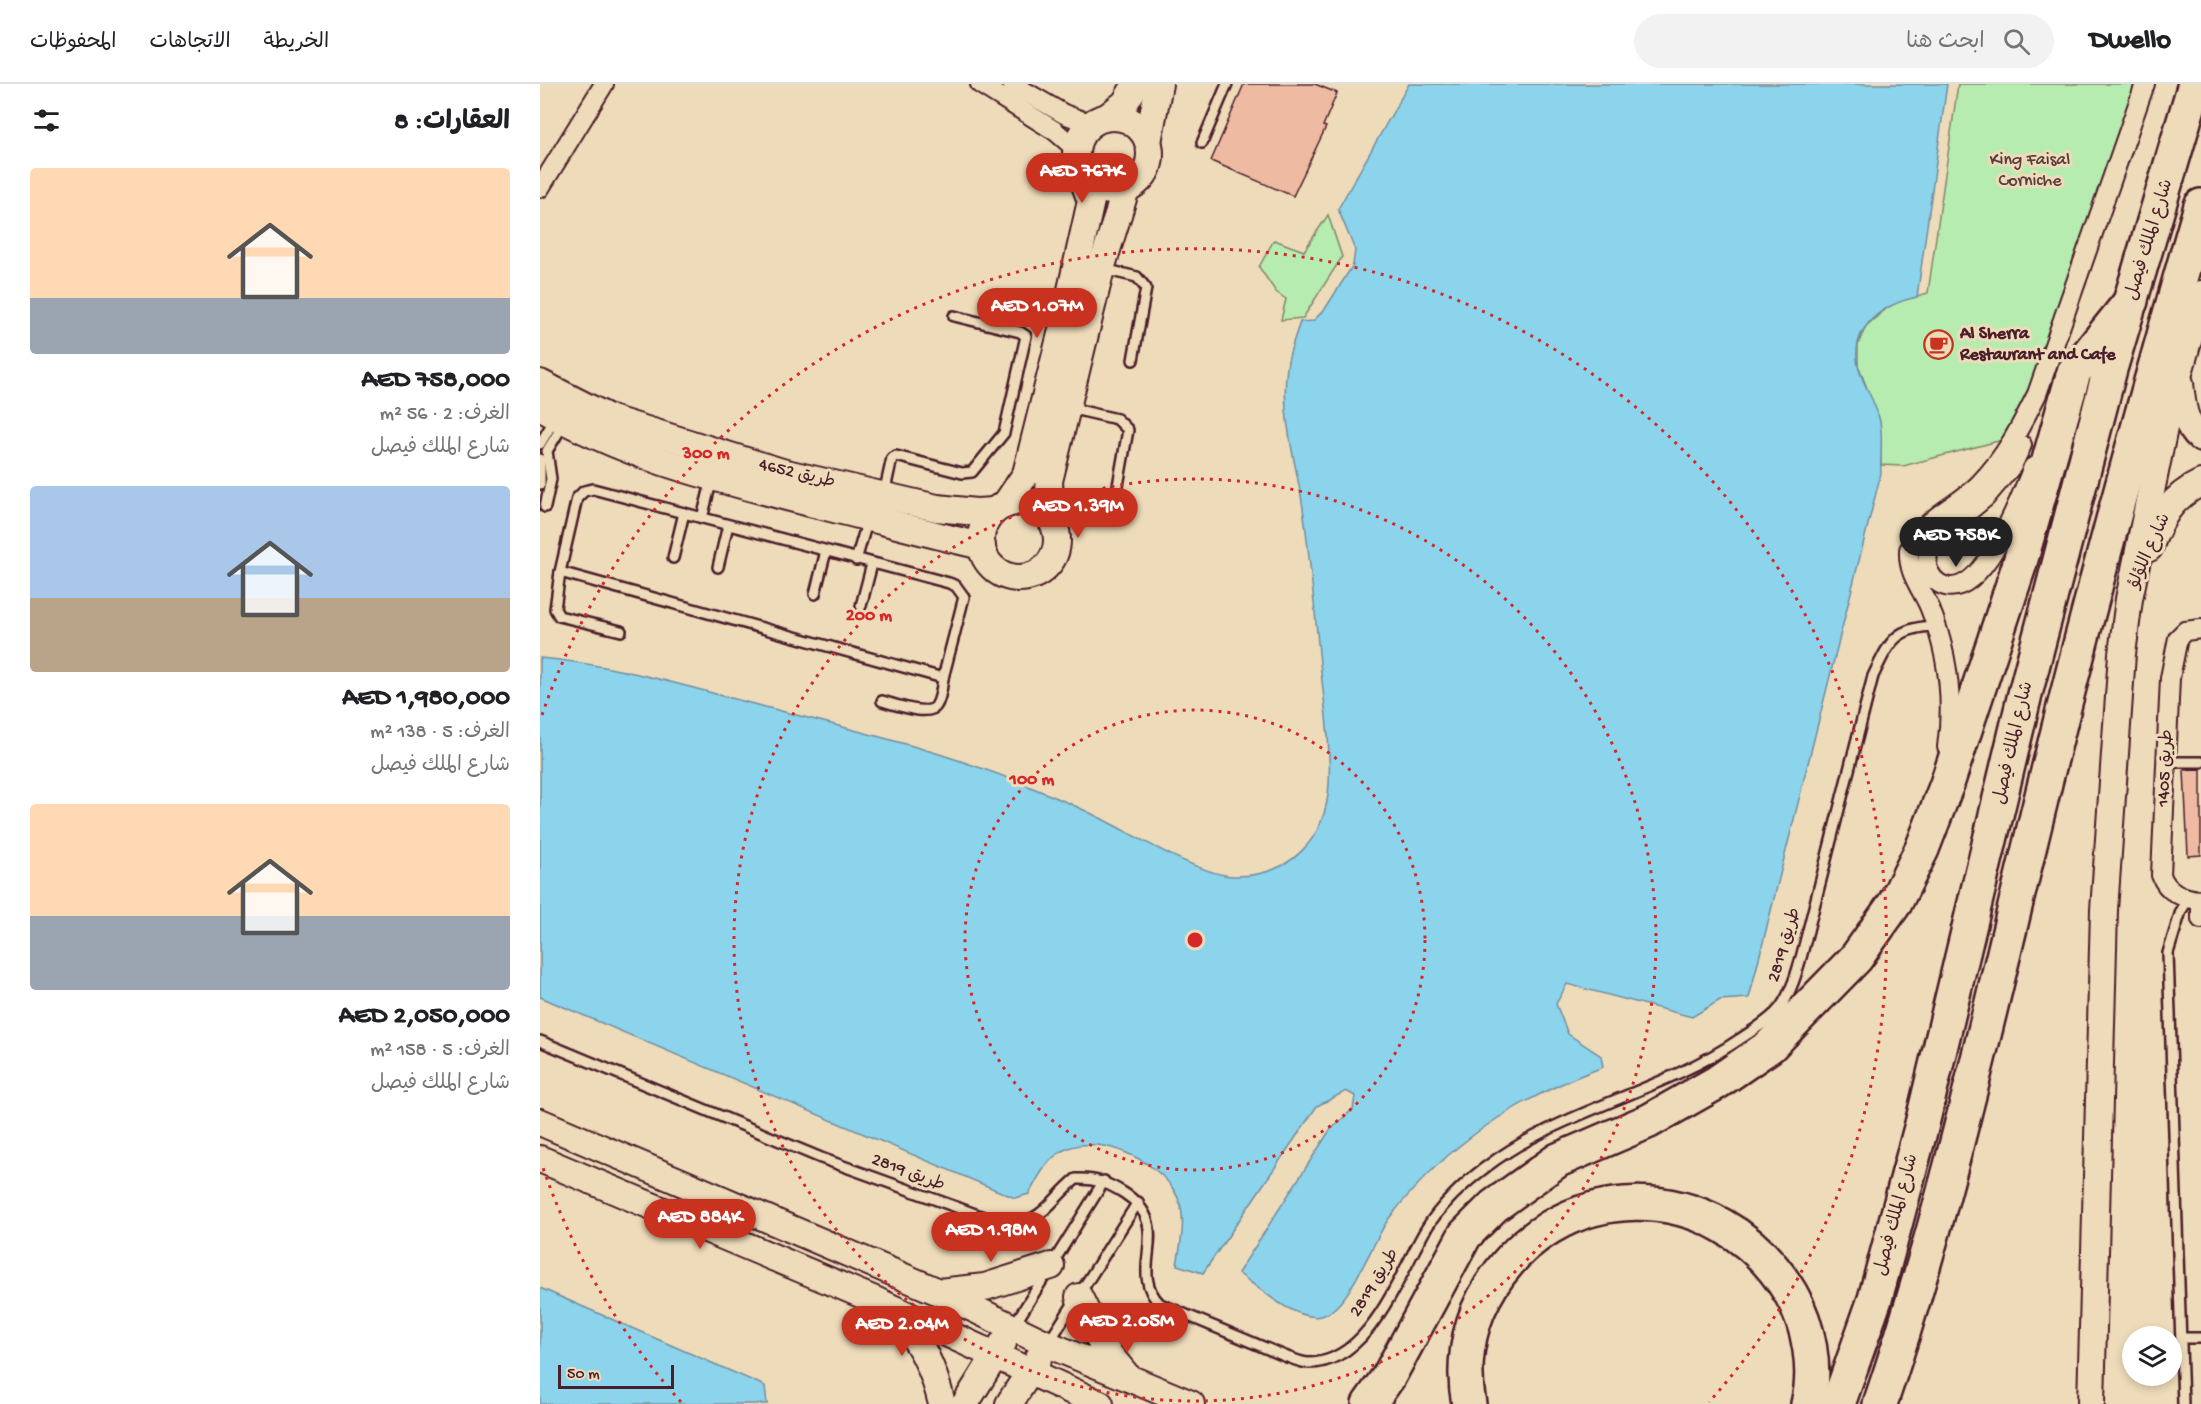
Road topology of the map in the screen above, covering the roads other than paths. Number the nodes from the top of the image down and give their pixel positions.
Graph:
1 (604, 84) edge
2 (980, 84) edge
3 (1012, 84) edge
4 (1136, 84) edge
5 (1159, 84) edge
6 (1227, 84) edge
7 (2145, 84) edge
8 (2195, 84) edge
9 (1099, 120) junction
10 (1148, 142) junction
11 (1202, 143) dead end
12 (1076, 149) junction
13 (1081, 174) junction
14 (540, 188) edge
15 (1126, 189) junction
16 (2201, 206) edge
17 (1101, 269) junction
18 (2201, 294) edge
19 (2131, 301) junction
20 (954, 316) dead end
21 (1133, 360) dead end
22 (2180, 371) junction
23 (2074, 372) junction
24 (540, 383) edge
25 (2037, 394) junction
26 (1067, 408) junction
27 (554, 415) edge
28 (2201, 439) edge
29 (542, 451) edge
30 (712, 478) junction
31 (540, 483) edge
32 (2201, 483) edge
33 (884, 495) junction
34 (544, 507) dead end
35 (999, 508) junction
36 (1114, 508) dead end
37 (684, 513) junction
38 (868, 517) junction
39 (702, 518) junction
40 (1052, 520) junction
41 (728, 525) junction
42 (982, 546) junction
43 (825, 551) junction
44 (674, 558) dead end
45 (856, 560) junction
46 (872, 564) junction
47 (718, 567) dead end
48 (560, 572) junction
49 (815, 594) dead end
50 (2129, 599) junction
51 (861, 606) dead end
52 (1936, 626) junction
53 (2201, 629) edge
54 (621, 632) dead end
55 (944, 678) junction
56 (882, 701) dead end
57 (2166, 762) junction
58 (2201, 762) edge
59 (1949, 778) junction
60 (2197, 901) edge
61 (2201, 919) edge
62 (540, 1041) edge
63 (540, 1122) edge
64 (540, 1159) edge
65 (1104, 1181) junction
66 (1138, 1202) junction
67 (1051, 1266) junction
68 (1444, 1275) junction
69 (939, 1292) junction
70 (1079, 1297) junction
71 (877, 1301) junction
72 (1013, 1327) junction
73 (2183, 1338) junction
74 (2201, 1338) edge
75 (1047, 1344) junction
76 (995, 1357) junction
77 (1029, 1373) junction
78 (1128, 1378) junction
79 (942, 1404) edge
80 (965, 1404) edge
81 (1009, 1404) edge
82 (1100, 1404) edge
83 (1191, 1404) edge
84 (1369, 1404) edge
85 (1397, 1404) edge
86 (1469, 1404) edge
87 (1808, 1404) edge
88 (1838, 1404) edge
89 (1880, 1404) edge
90 (2091, 1404) edge
91 (2183, 1404) edge

1 - 14 street
2 - 12 street
3 - 9 street
4 - 9 street
5 - 10 street
6 - 11 lane
7 - 25 street
8 - 19 highway, شارع الملك فيصل
9 - 10 street
9 - 12 street
10 - 15 street
12 - 13 street
13 - 15 street
13 - 35 street
15 - 17 street
16 - 89 highway
17 - 21 lane
17 - 26 street
18 - 22 street
19 - 23 highway
19 - 88 highway, شارع الملك فيصل
20 - 33 lane
22 - 28 street
22 - 50 street
23 - 25 street
23 - 59 highway
24 - 33 street, طريق 4652
25 - 52 street
26 - 36 lane
26 - 40 street
27 - 29 lane
27 - 30 street, طريق 4652
29 - 31 lane
29 - 34 lane
30 - 38 street, طريق 4652
30 - 39 lane
32 - 50 street, شارع اللؤلؤ
33 - 35 street, طريق 4652
35 - 40 street
35 - 42 street
37 - 39 lane
37 - 44 lane
37 - 48 lane
38 - 42 street, طريق 4652
38 - 45 lane
39 - 41 lane
40 - 42 street
41 - 43 lane
41 - 47 lane
43 - 45 lane
43 - 49 lane
45 - 46 lane
46 - 51 lane
46 - 55 lane
48 - 54 lane
48 - 55 lane
50 - 90 street
52 - 59 street
52 - 66 lane, طريق 2819
53 - 57 street, طريق 1405
55 - 56 lane
57 - 58 lane
57 - 60 street, طريق 1405
59 - 68 highway
60 - 61 street
60 - 73 lane
62 - 65 lane, طريق 2819
63 - 69 street
64 - 71 street
65 - 66 lane
65 - 67 lane
66 - 70 lane
67 - 69 street
67 - 72 lane
68 - 84 highway
68 - 85 highway
69 - 72 street
70 - 75 lane
70 - 78 street
71 - 76 street
71 - 79 street
72 - 75 street
72 - 76 street
73 - 74 lane
73 - 91 lane
75 - 77 street
75 - 78 street
76 - 77 street
76 - 80 street
77 - 81 street
77 - 82 street
78 - 83 street
86 - 87 highway

